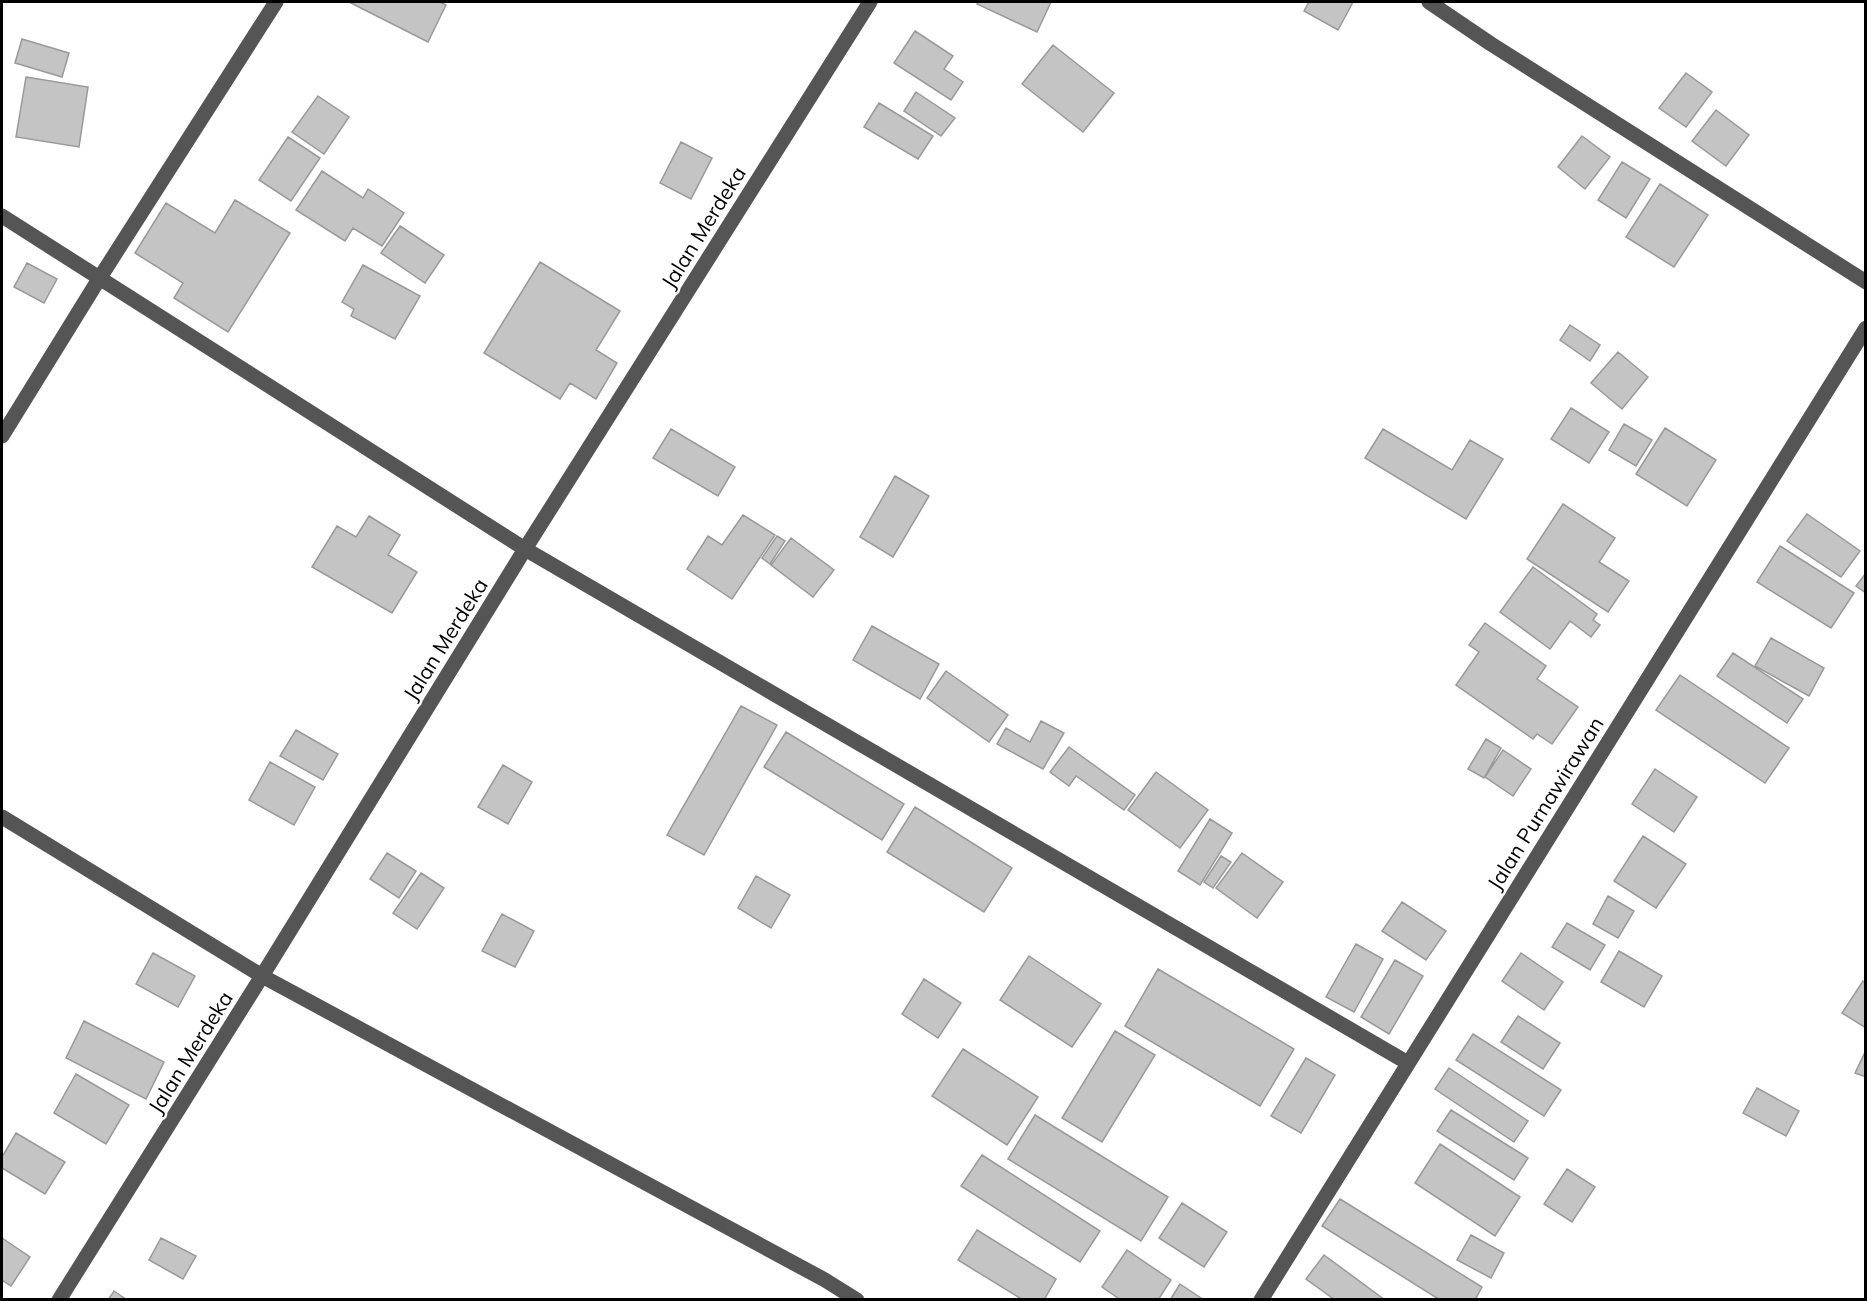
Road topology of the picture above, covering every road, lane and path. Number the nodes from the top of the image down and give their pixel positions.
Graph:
1 (276, 2) edge
2 (870, 2) edge
3 (1429, 2) edge
4 (2, 216) edge
5 (99, 279) junction
6 (1866, 282) edge
7 (1866, 328) edge
8 (2, 436) edge
9 (525, 549) junction
10 (2, 816) edge
11 (262, 976) junction
12 (1408, 1063) junction
13 (59, 1299) edge
14 (857, 1299) edge
15 (1261, 1299) edge

1 - 5 street
2 - 9 street, Jalan Merdeka
3 - 6 street
4 - 5 street
5 - 8 street
5 - 9 street
7 - 12 street, Jalan Purnawirawan
9 - 11 street, Jalan Merdeka
9 - 12 street
10 - 11 street
11 - 13 street, Jalan Merdeka
11 - 14 street
12 - 15 street, Jalan Purnawirawan

